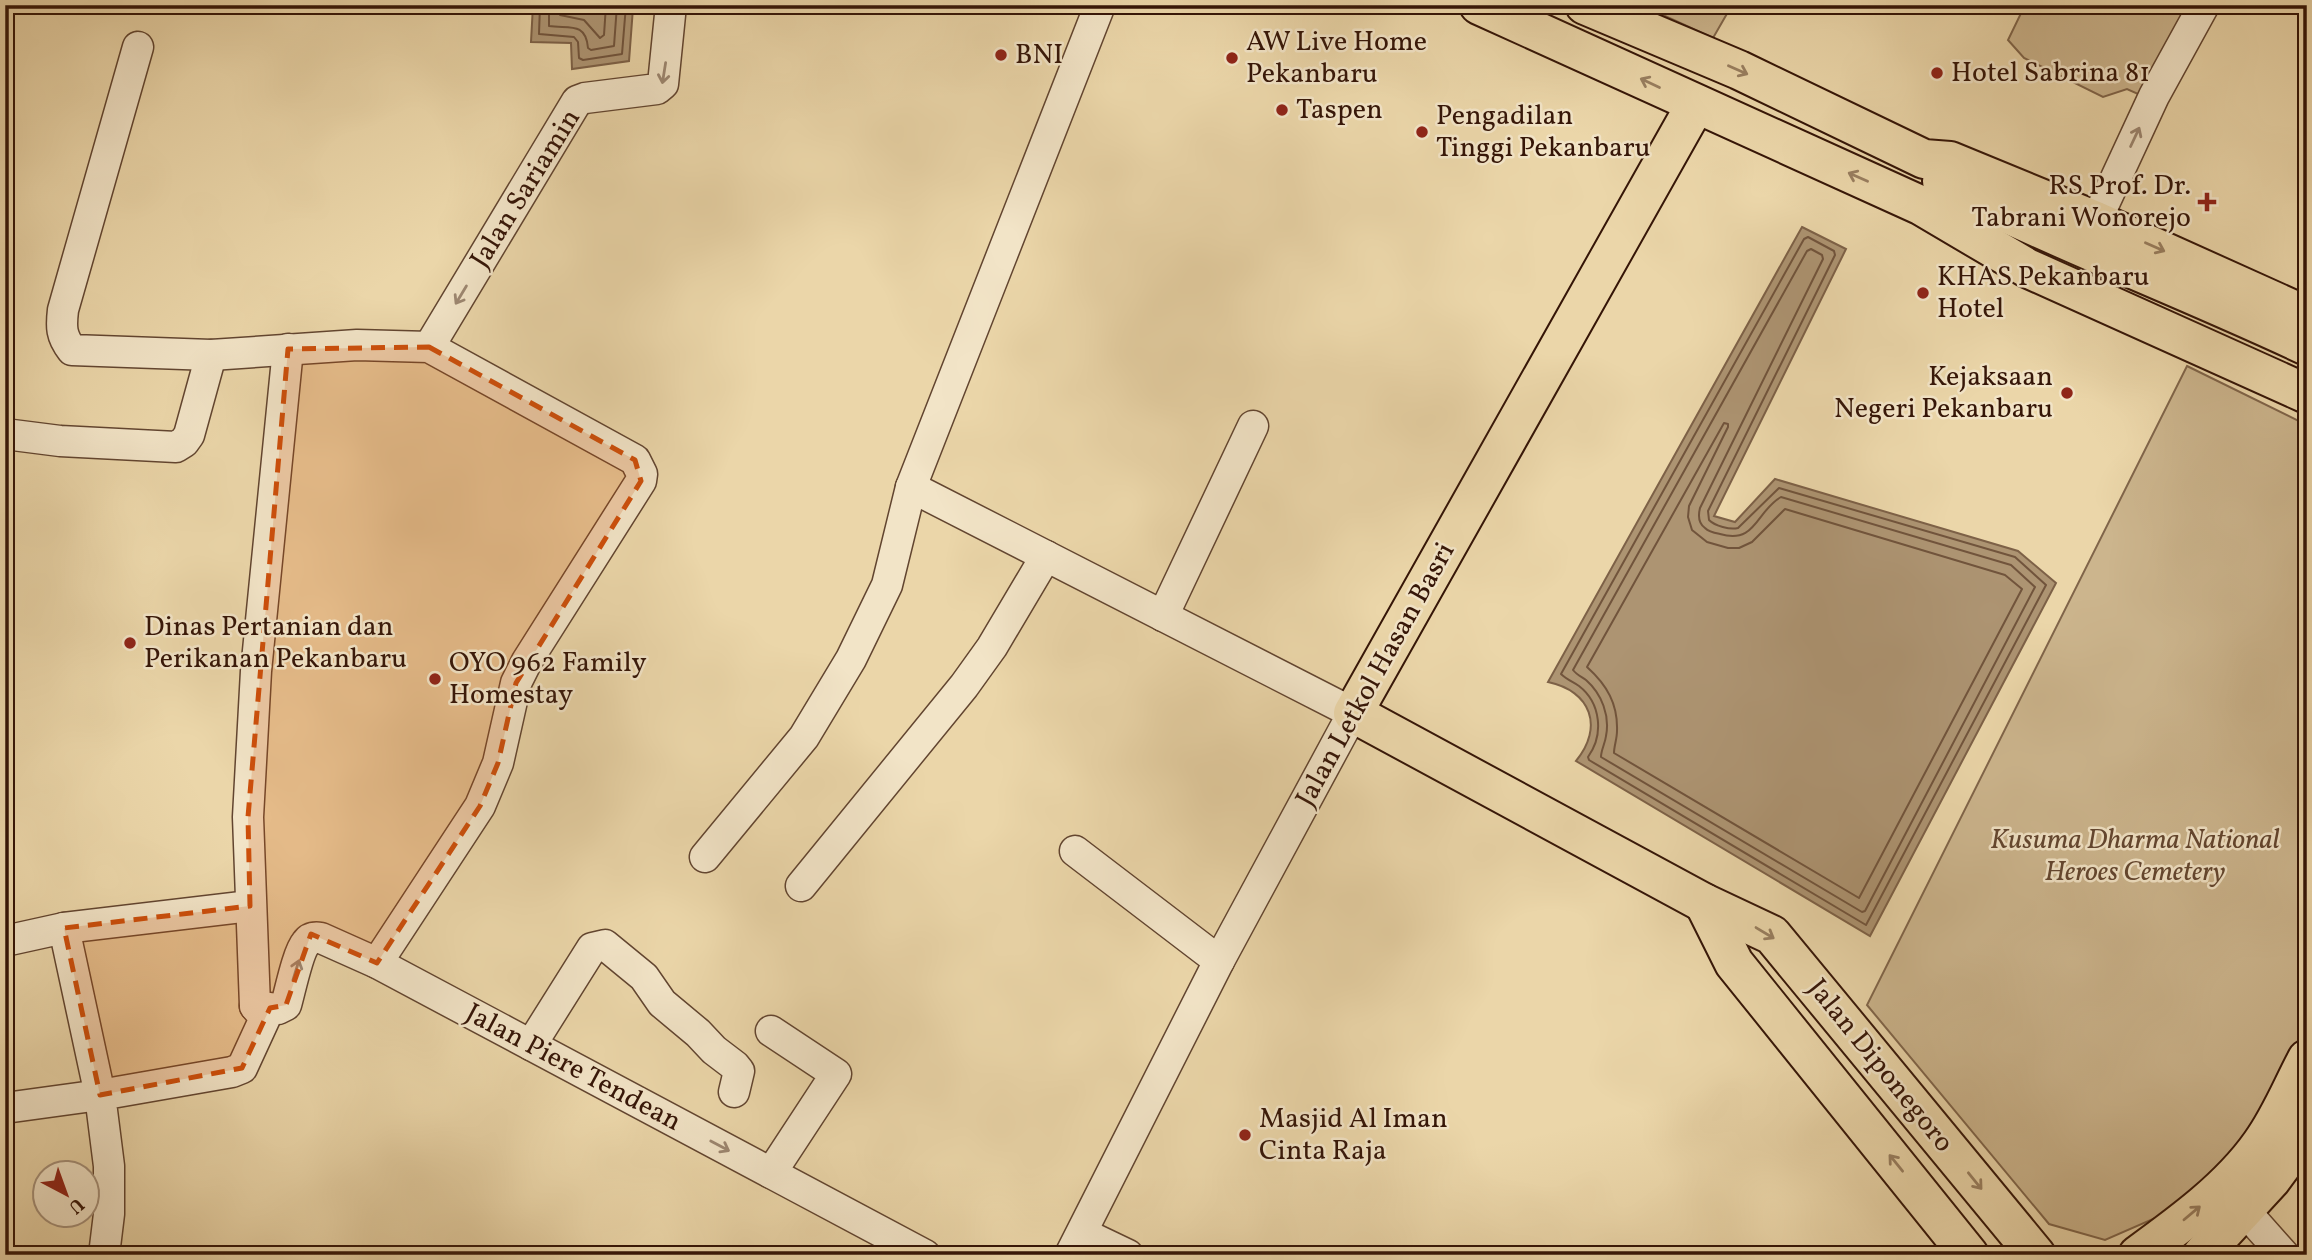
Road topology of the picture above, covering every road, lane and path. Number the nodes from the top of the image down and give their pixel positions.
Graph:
1 (671, 5) edge
2 (1100, 5) edge
3 (1479, 5) edge
4 (1585, 5) edge
5 (2204, 5) edge
6 (138, 47) dead end
7 (1696, 104) junction
8 (1920, 205) junction
9 (2076, 241) junction
10 (2307, 316) edge
11 (2307, 346) edge
12 (429, 347) junction
13 (288, 349) junction
14 (211, 355) junction
15 (2307, 372) edge
16 (2307, 394) edge
17 (1253, 426) dead end
18 (5, 434) edge
19 (911, 487) junction
20 (1046, 556) junction
21 (1163, 616) junction
22 (1353, 713) junction
23 (1075, 850) dead end
24 (705, 857) dead end
25 (801, 886) dead end
26 (1704, 903) junction
27 (250, 906) junction
28 (64, 928) junction
29 (5, 941) edge
30 (1219, 961) junction
31 (377, 963) junction
32 (255, 1006) junction
33 (771, 1031) dead end
34 (531, 1045) junction
35 (2307, 1059) edge
36 (734, 1092) dead end
37 (100, 1095) junction
38 (5, 1108) edge
39 (2307, 1131) edge
40 (771, 1173) junction
41 (2244, 1210) junction
42 (1076, 1244) edge
43 (104, 1255) edge
44 (925, 1255) edge
45 (1128, 1255) edge
46 (1969, 1255) edge
47 (2036, 1255) edge
48 (2138, 1255) edge
49 (2202, 1255) edge
50 (2284, 1255) edge

1 -> 12 street, Jalan Sariamin
2 - 19 street
7 -> 3 main road
4 -> 9 main road
9 -> 5 street
6 - 14 street
8 -> 7 main road
7 - 22 main road, Jalan Letkol Hasan Basri
8 - 9 main road
8 - 16 main road
9 -> 10 main road
9 - 11 main road
9 - 15 main road
12 - 13 street
12 - 31 street
13 - 14 street
13 - 27 street
14 - 18 street
17 - 21 street
19 - 20 street
19 - 24 street
20 - 21 street
20 - 25 street
21 - 22 street
22 - 26 main road, Jalan Diponegoro
22 - 30 street, Jalan Letkol Hasan Basri
23 - 30 street
46 -> 26 main road, Jalan Diponegoro
26 -> 47 main road, Jalan Diponegoro
27 - 28 street
27 - 32 street
28 - 29 street
28 - 37 street
30 - 42 street, Jalan Letkol Hasan Basri
32 -> 31 street, Jalan Piere Tendean
31 - 34 street, Jalan Piere Tendean
32 - 37 street
33 - 40 street
34 - 36 street
34 -> 40 street, Jalan Piere Tendean
48 -> 35 main road
37 - 38 street
37 - 43 street
39 - 41 main road
40 - 44 street, Jalan Piere Tendean
41 - 49 main road
41 - 50 street
42 - 45 street

